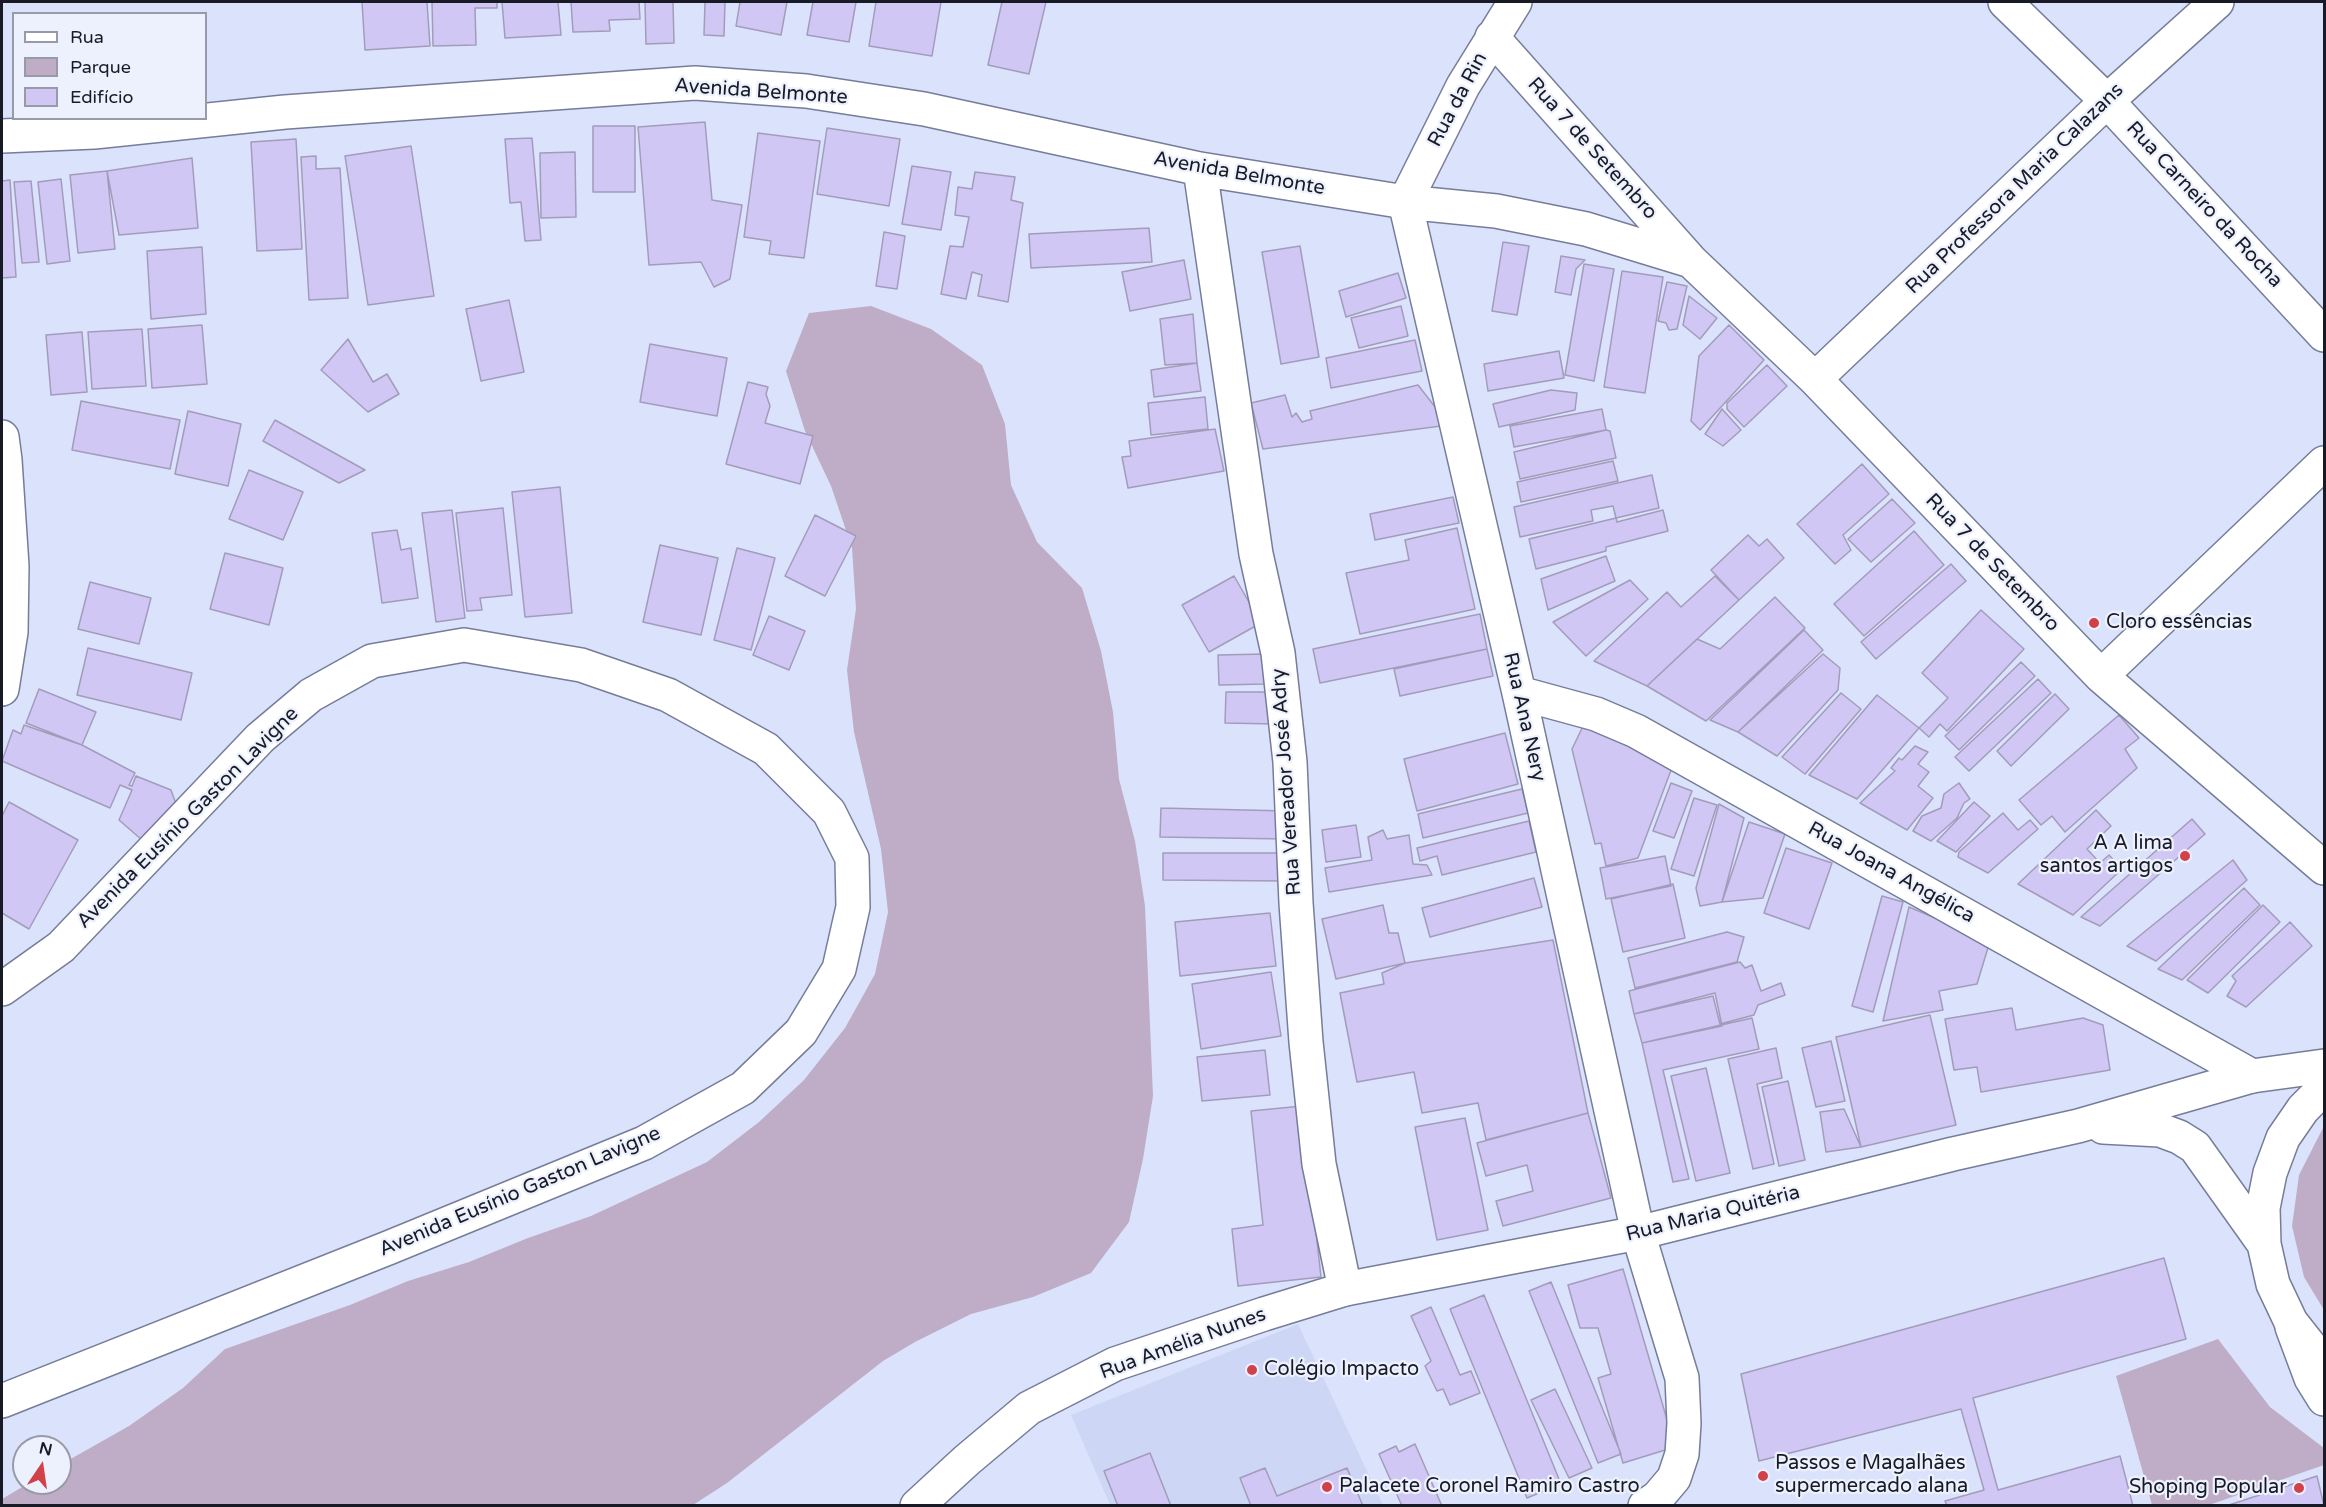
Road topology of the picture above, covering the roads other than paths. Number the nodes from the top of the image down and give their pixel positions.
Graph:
1 (1515, 2) edge
2 (2005, 2) edge
3 (2217, 2) edge
4 (1492, 37) junction
5 (2107, 101) junction
6 (2, 136) edge
7 (1200, 169) junction
8 (1405, 202) junction
9 (1691, 261) junction
10 (2325, 335) edge
11 (1815, 379) junction
12 (2, 437) edge
13 (2325, 463) edge
14 (2102, 676) junction
15 (2, 689) edge
16 (1519, 693) junction
17 (2314, 860) edge
18 (2325, 888) edge
19 (2, 989) edge
20 (2325, 1066) edge
21 (2253, 1076) junction
22 (2325, 1088) edge
23 (2078, 1126) junction
24 (1638, 1233) junction
25 (2264, 1244) junction
26 (1345, 1289) junction
27 (2290, 1322) junction
28 (2325, 1362) edge
29 (2325, 1399) edge
30 (2, 1401) edge
31 (917, 1506) edge
32 (1645, 1506) edge

1 - 4 street, Rua da Rin
2 - 5 street, Rua Carneiro da Rocha
3 - 5 street, Rua Professora Maria Calazans
4 - 8 street, Rua da Rin
4 - 9 street, Rua 7 de Setembro
5 - 10 street, Rua Carneiro da Rocha
5 - 11 street, Rua Professora Maria Calazans
6 - 7 street, Avenida Belmonte
7 - 8 street, Avenida Belmonte
7 - 26 street, Rua Vereador José Adry
8 - 9 street, Rua 7 de Setembro
8 - 16 street, Rua Ana Nery
9 - 11 street, Rua 7 de Setembro
11 - 14 street, Rua 7 de Setembro
12 - 15 street
13 - 14 street
14 - 17 street, Rua 7 de Setembro
16 - 21 street, Rua Joana Angélica
16 - 24 street, Rua Ana Nery
17 - 18 street, Rua 7 de Setembro
19 - 30 street, Avenida Eusínio Gaston Lavigne
20 - 21 street, Rua Maria Quitéria
21 - 23 street, Rua Maria Quitéria
22 - 25 street
23 - 24 street, Rua Maria Quitéria
23 - 25 street, Rua Maria Quitéria
24 - 26 street, Rua Maria Quitéria
24 - 32 street, Rua Ana Nery
25 - 27 street
26 - 31 street, Rua Amélia Nunes
27 - 28 street
27 - 29 street

